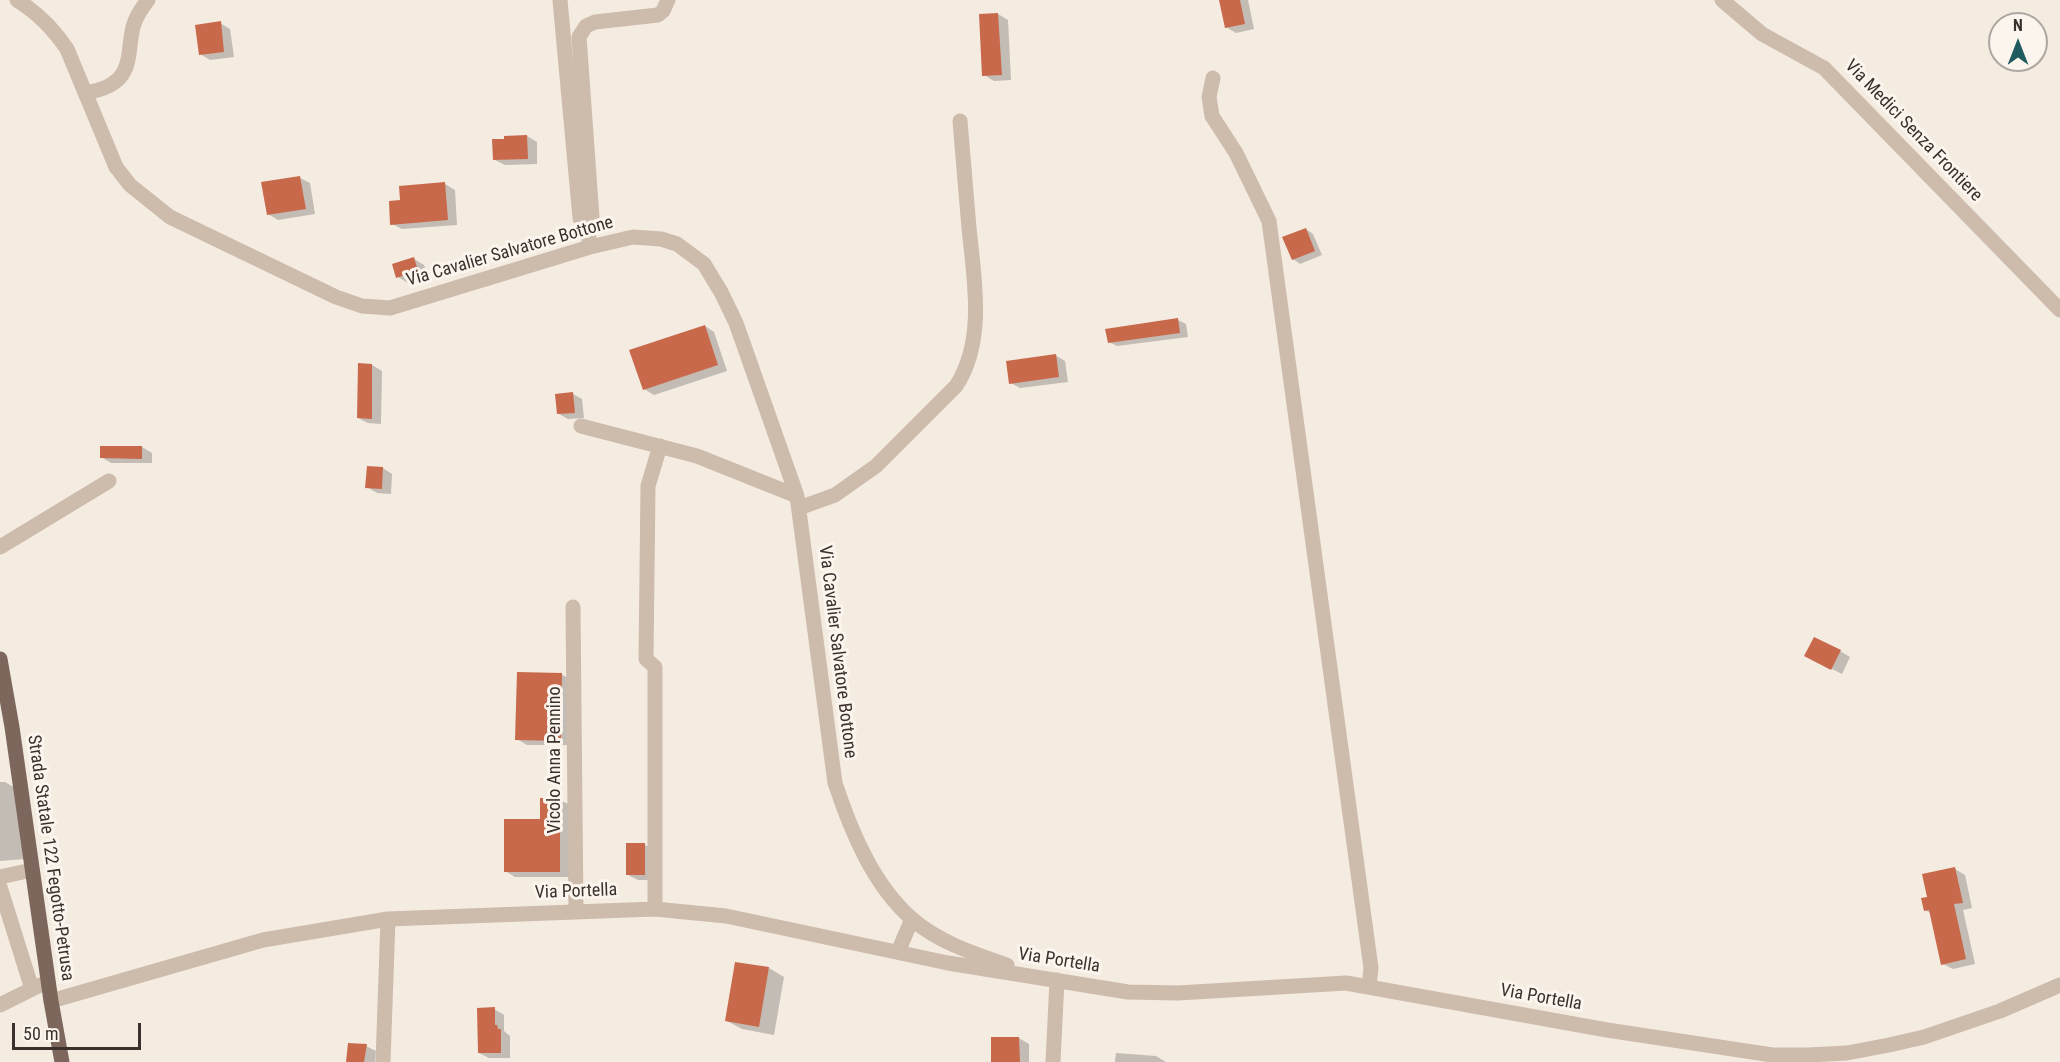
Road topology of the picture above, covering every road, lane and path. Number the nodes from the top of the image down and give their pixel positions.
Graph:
1 (17, 0) edge
2 (148, 0) edge
3 (560, 0) edge
4 (668, 0) edge
5 (1722, 0) edge
6 (1213, 78) dead end
7 (86, 93) junction
8 (960, 121) dead end
9 (589, 239) junction
10 (2060, 310) edge
11 (581, 426) dead end
12 (660, 446) junction
13 (109, 481) dead end
14 (798, 502) junction
15 (0, 547) edge
16 (573, 607) dead end
17 (0, 659) edge
18 (32, 870) junction
19 (0, 877) edge
20 (0, 887) edge
21 (655, 909) junction
22 (576, 912) junction
23 (388, 919) junction
24 (912, 919) junction
25 (898, 952) junction
26 (1038, 977) junction
27 (1057, 980) junction
28 (48, 981) junction
29 (2060, 985) edge
30 (1369, 987) junction
31 (32, 989) junction
32 (51, 1001) junction
33 (0, 1005) edge
34 (1808, 1059) edge
35 (62, 1062) edge
36 (383, 1062) edge
37 (1053, 1062) edge

1 - 7 street, Via Cavalier Salvatore Bottone
2 - 7 street
3 - 9 street
4 - 9 street
5 - 10 street, Via Medici Senza Frontiere
6 - 30 street
7 - 9 street, Via Cavalier Salvatore Bottone
8 - 14 street
9 - 14 street, Via Cavalier Salvatore Bottone
11 - 12 street
12 - 14 street
12 - 21 street
13 - 15 street
14 - 24 street, Via Cavalier Salvatore Bottone
16 - 22 street, Vicolo Anna Pennino
17 - 18 main road, Strada Statale 122 Fegotto-Petrusa
18 - 19 street
18 - 28 main road, Strada Statale 122 Fegotto-Petrusa
20 - 31 street
21 - 22 street, Via Portella
21 - 25 street, Via Portella
22 - 23 street, Via Portella
23 - 32 street, Via Portella
23 - 36 street
24 - 25 street
24 - 26 street, Via Cavalier Salvatore Bottone
25 - 26 street, Via Portella
26 - 27 street, Via Portella
27 - 30 street, Via Portella
27 - 37 street
28 - 31 street
28 - 32 main road, Strada Statale 122 Fegotto-Petrusa
29 - 34 street, Via Portella
30 - 34 street, Via Portella
31 - 33 street
32 - 35 main road, Strada Statale 122 Fegotto-Petrusa

